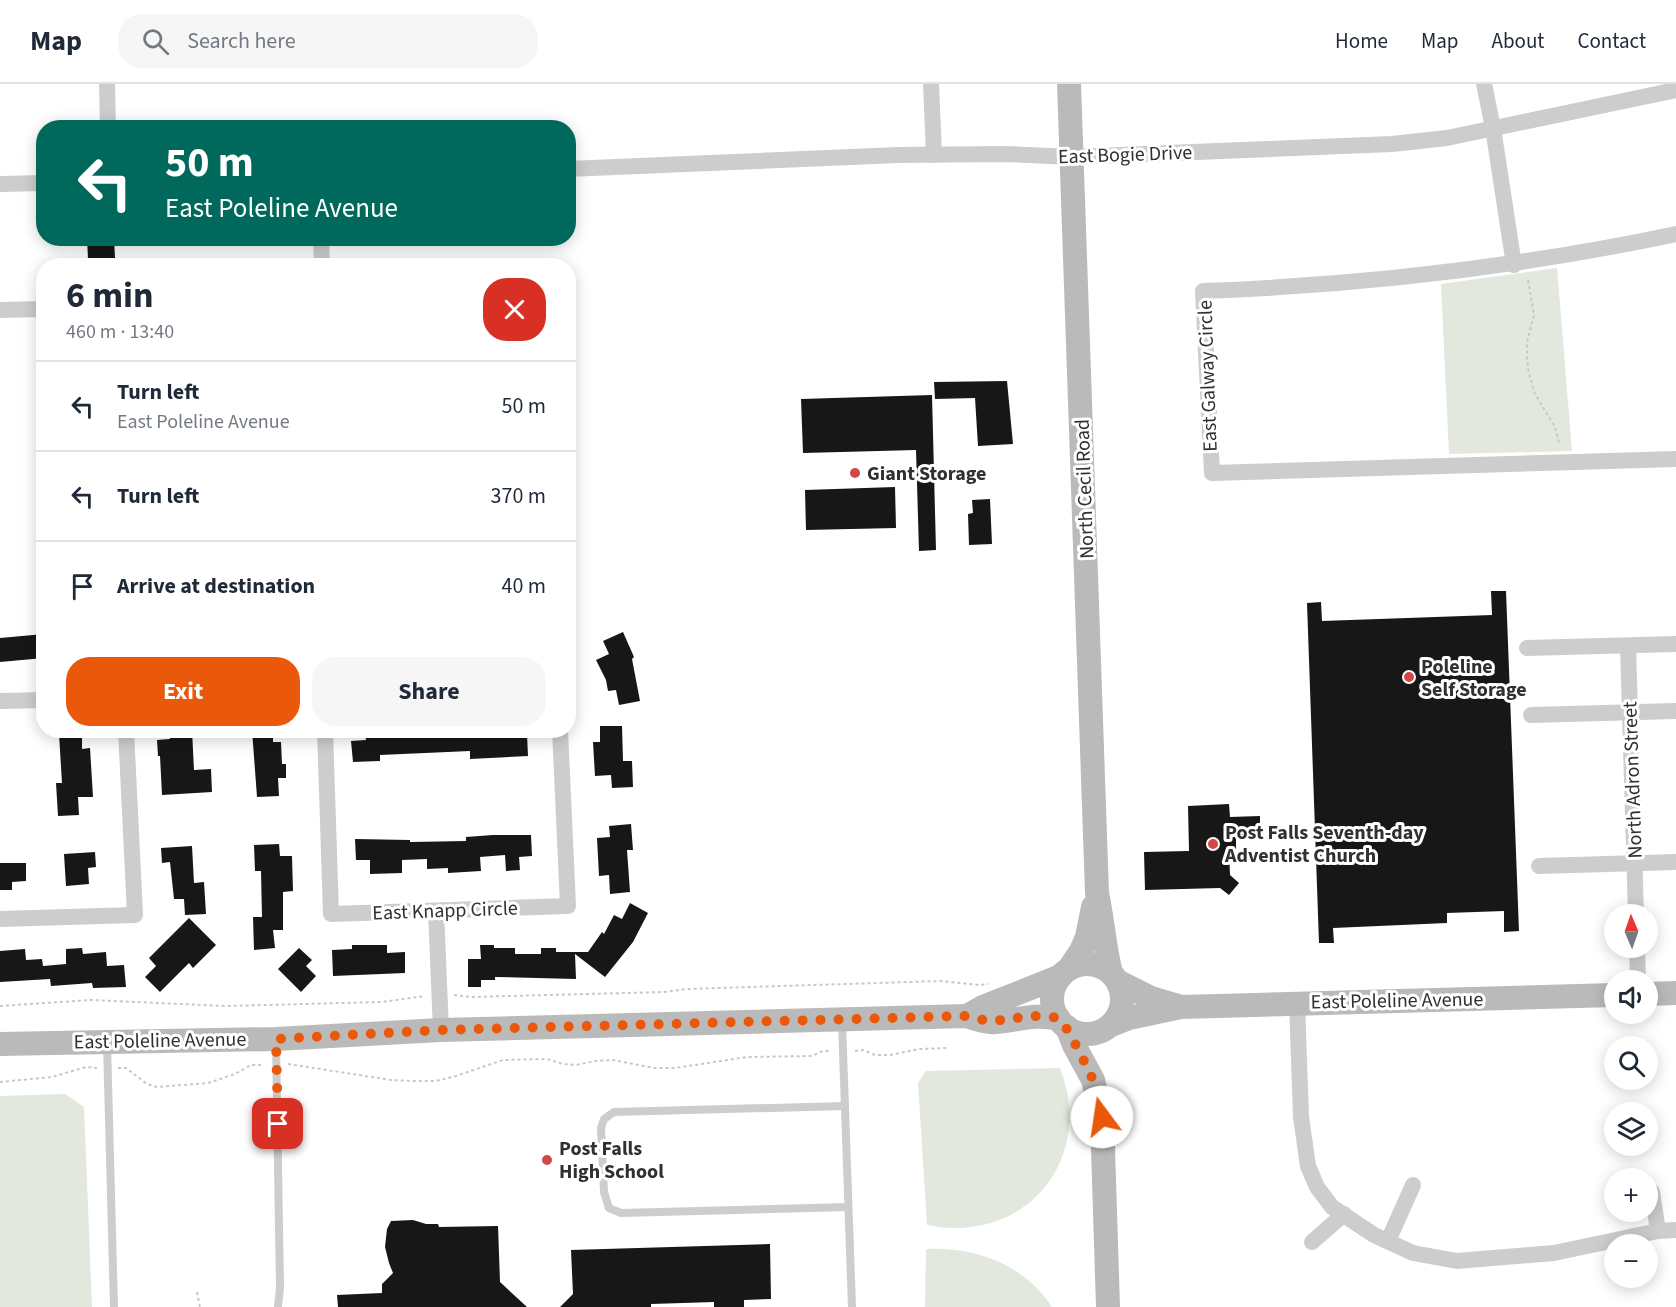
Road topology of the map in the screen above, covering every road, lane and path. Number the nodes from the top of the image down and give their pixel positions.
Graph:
1 (106, 84) edge
2 (931, 84) edge
3 (1069, 84) edge
4 (1484, 84) edge
5 (1676, 90) edge
6 (108, 120) edge
7 (1493, 128) junction
8 (934, 155) junction
9 (1072, 157) junction
10 (576, 169) edge
11 (36, 183) edge
12 (0, 184) edge
13 (1676, 234) edge
14 (1514, 265) junction
15 (1528, 280) dead end
16 (36, 309) edge
17 (0, 310) edge
18 (1559, 443) dead end
19 (1676, 459) edge
20 (1676, 644) edge
21 (1628, 646) junction
22 (1527, 648) dead end
23 (0, 700) edge
24 (36, 700) edge
25 (1676, 711) edge
26 (1630, 713) junction
27 (1531, 715) dead end
28 (126, 738) edge
29 (325, 738) edge
30 (560, 738) edge
31 (1676, 862) edge
32 (1634, 863) junction
33 (1539, 866) dead end
34 (1097, 893) junction
35 (1636, 904) edge
36 (436, 911) junction
37 (0, 919) edge
38 (1065, 972) junction
39 (1115, 977) junction
40 (990, 983) dead end
41 (1676, 993) edge
42 (1604, 994) edge
43 (1658, 994) edge
44 (457, 995) dead end
45 (417, 996) dead end
46 (1297, 1002) junction
47 (0, 1006) edge
48 (1181, 1006) junction
49 (967, 1016) junction
50 (842, 1020) junction
51 (1063, 1023) junction
52 (1106, 1028) junction
53 (441, 1030) junction
54 (276, 1039) junction
55 (107, 1041) junction
56 (0, 1044) edge
57 (948, 1048) dead end
58 (843, 1051) junction
59 (277, 1065) junction
60 (108, 1068) junction
61 (1093, 1080) junction
62 (0, 1082) edge
63 (845, 1106) junction
64 (1413, 1185) dead end
65 (848, 1207) junction
66 (1344, 1214) junction
67 (1657, 1222) edge
68 (1676, 1230) edge
69 (1658, 1231) junction
70 (1388, 1241) junction
71 (1312, 1242) dead end
72 (197, 1292) dead end
73 (114, 1307) edge
74 (200, 1307) edge
75 (278, 1307) edge
76 (852, 1307) edge
77 (1108, 1307) edge

1 - 6 street
2 - 8 street
3 - 9 main road, North Cecil Road
4 - 7 street
5 - 7 street, East Bogie Drive
7 - 9 street, East Bogie Drive
7 - 14 street
8 - 9 street, East Bogie Drive
8 - 10 street, East Bogie Drive
9 - 34 main road, North Cecil Road
11 - 12 street
13 - 14 street, East Galway Circle
14 - 19 street, East Galway Circle
15 - 18 path
16 - 17 street
20 - 21 street
21 - 22 street
21 - 26 street, North Adron Street
23 - 24 street
25 - 26 street
26 - 27 street
26 - 32 street, North Adron Street
28 - 37 street
29 - 36 street, East Knapp Circle
30 - 36 street, East Knapp Circle
31 - 32 street
32 - 33 street
32 - 35 street, North Adron Street
34 - 38 main road, North Cecil Road
34 - 39 main road, North Cecil Road
36 - 53 street
38 - 39 main road
38 - 49 main road, East Poleline Avenue
38 - 51 main road
39 - 48 main road, East Poleline Avenue
39 - 52 main road
40 - 44 path
41 - 43 main road
42 - 46 main road, East Poleline Avenue
45 - 47 path
46 - 48 main road, East Poleline Avenue
46 - 66 street
48 - 52 main road, East Poleline Avenue
49 - 50 main road, East Poleline Avenue
49 - 51 main road, East Poleline Avenue
50 - 53 main road, East Poleline Avenue
50 - 58 lane
51 - 52 main road
51 - 61 main road
52 - 61 main road
53 - 54 main road, East Poleline Avenue
54 - 55 main road, East Poleline Avenue
54 - 59 lane
55 - 56 main road, East Poleline Avenue
55 - 60 lane
57 - 58 path
58 - 59 path
58 - 63 lane
59 - 60 path
59 - 75 lane
60 - 62 path
60 - 73 lane
61 - 77 main road
63 - 65 lane
63 - 65 lane
64 - 70 street
65 - 76 lane
66 - 70 street
66 - 71 street
67 - 69 street
68 - 69 street
69 - 70 street
72 - 74 path

